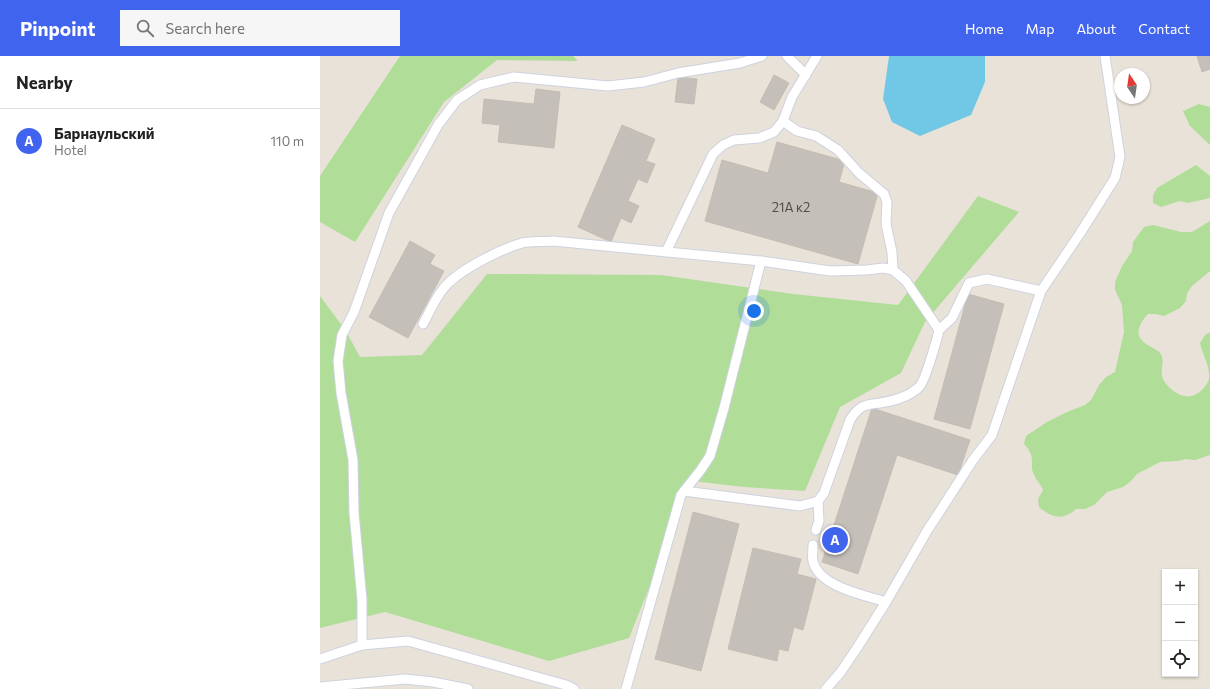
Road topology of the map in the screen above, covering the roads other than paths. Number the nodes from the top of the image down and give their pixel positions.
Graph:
1 (762, 56) edge
2 (787, 56) edge
3 (817, 56) edge
4 (1105, 56) edge
5 (806, 75) junction
6 (783, 121) junction
7 (666, 252) junction
8 (761, 261) junction
9 (893, 270) junction
10 (1041, 290) junction
11 (423, 324) dead end
12 (939, 330) junction
13 (684, 490) junction
14 (818, 501) junction
15 (816, 530) dead end
16 (813, 545) dead end
17 (886, 602) junction
18 (362, 644) junction
19 (320, 659) edge
20 (320, 687) edge
21 (468, 689) edge
22 (574, 689) edge
23 (626, 689) edge
24 (826, 689) edge

1 - 18 lane
2 - 5 lane
3 - 5 lane
4 - 10 lane
5 - 6 lane
6 - 7 lane
6 - 9 lane
7 - 8 lane
7 - 11 lane
8 - 9 lane
8 - 13 lane
9 - 12 lane
10 - 12 lane
10 - 17 lane
12 - 14 lane
13 - 14 lane
13 - 23 lane
14 - 15 lane
16 - 17 lane
17 - 24 lane
18 - 19 lane
18 - 22 lane
20 - 21 lane

